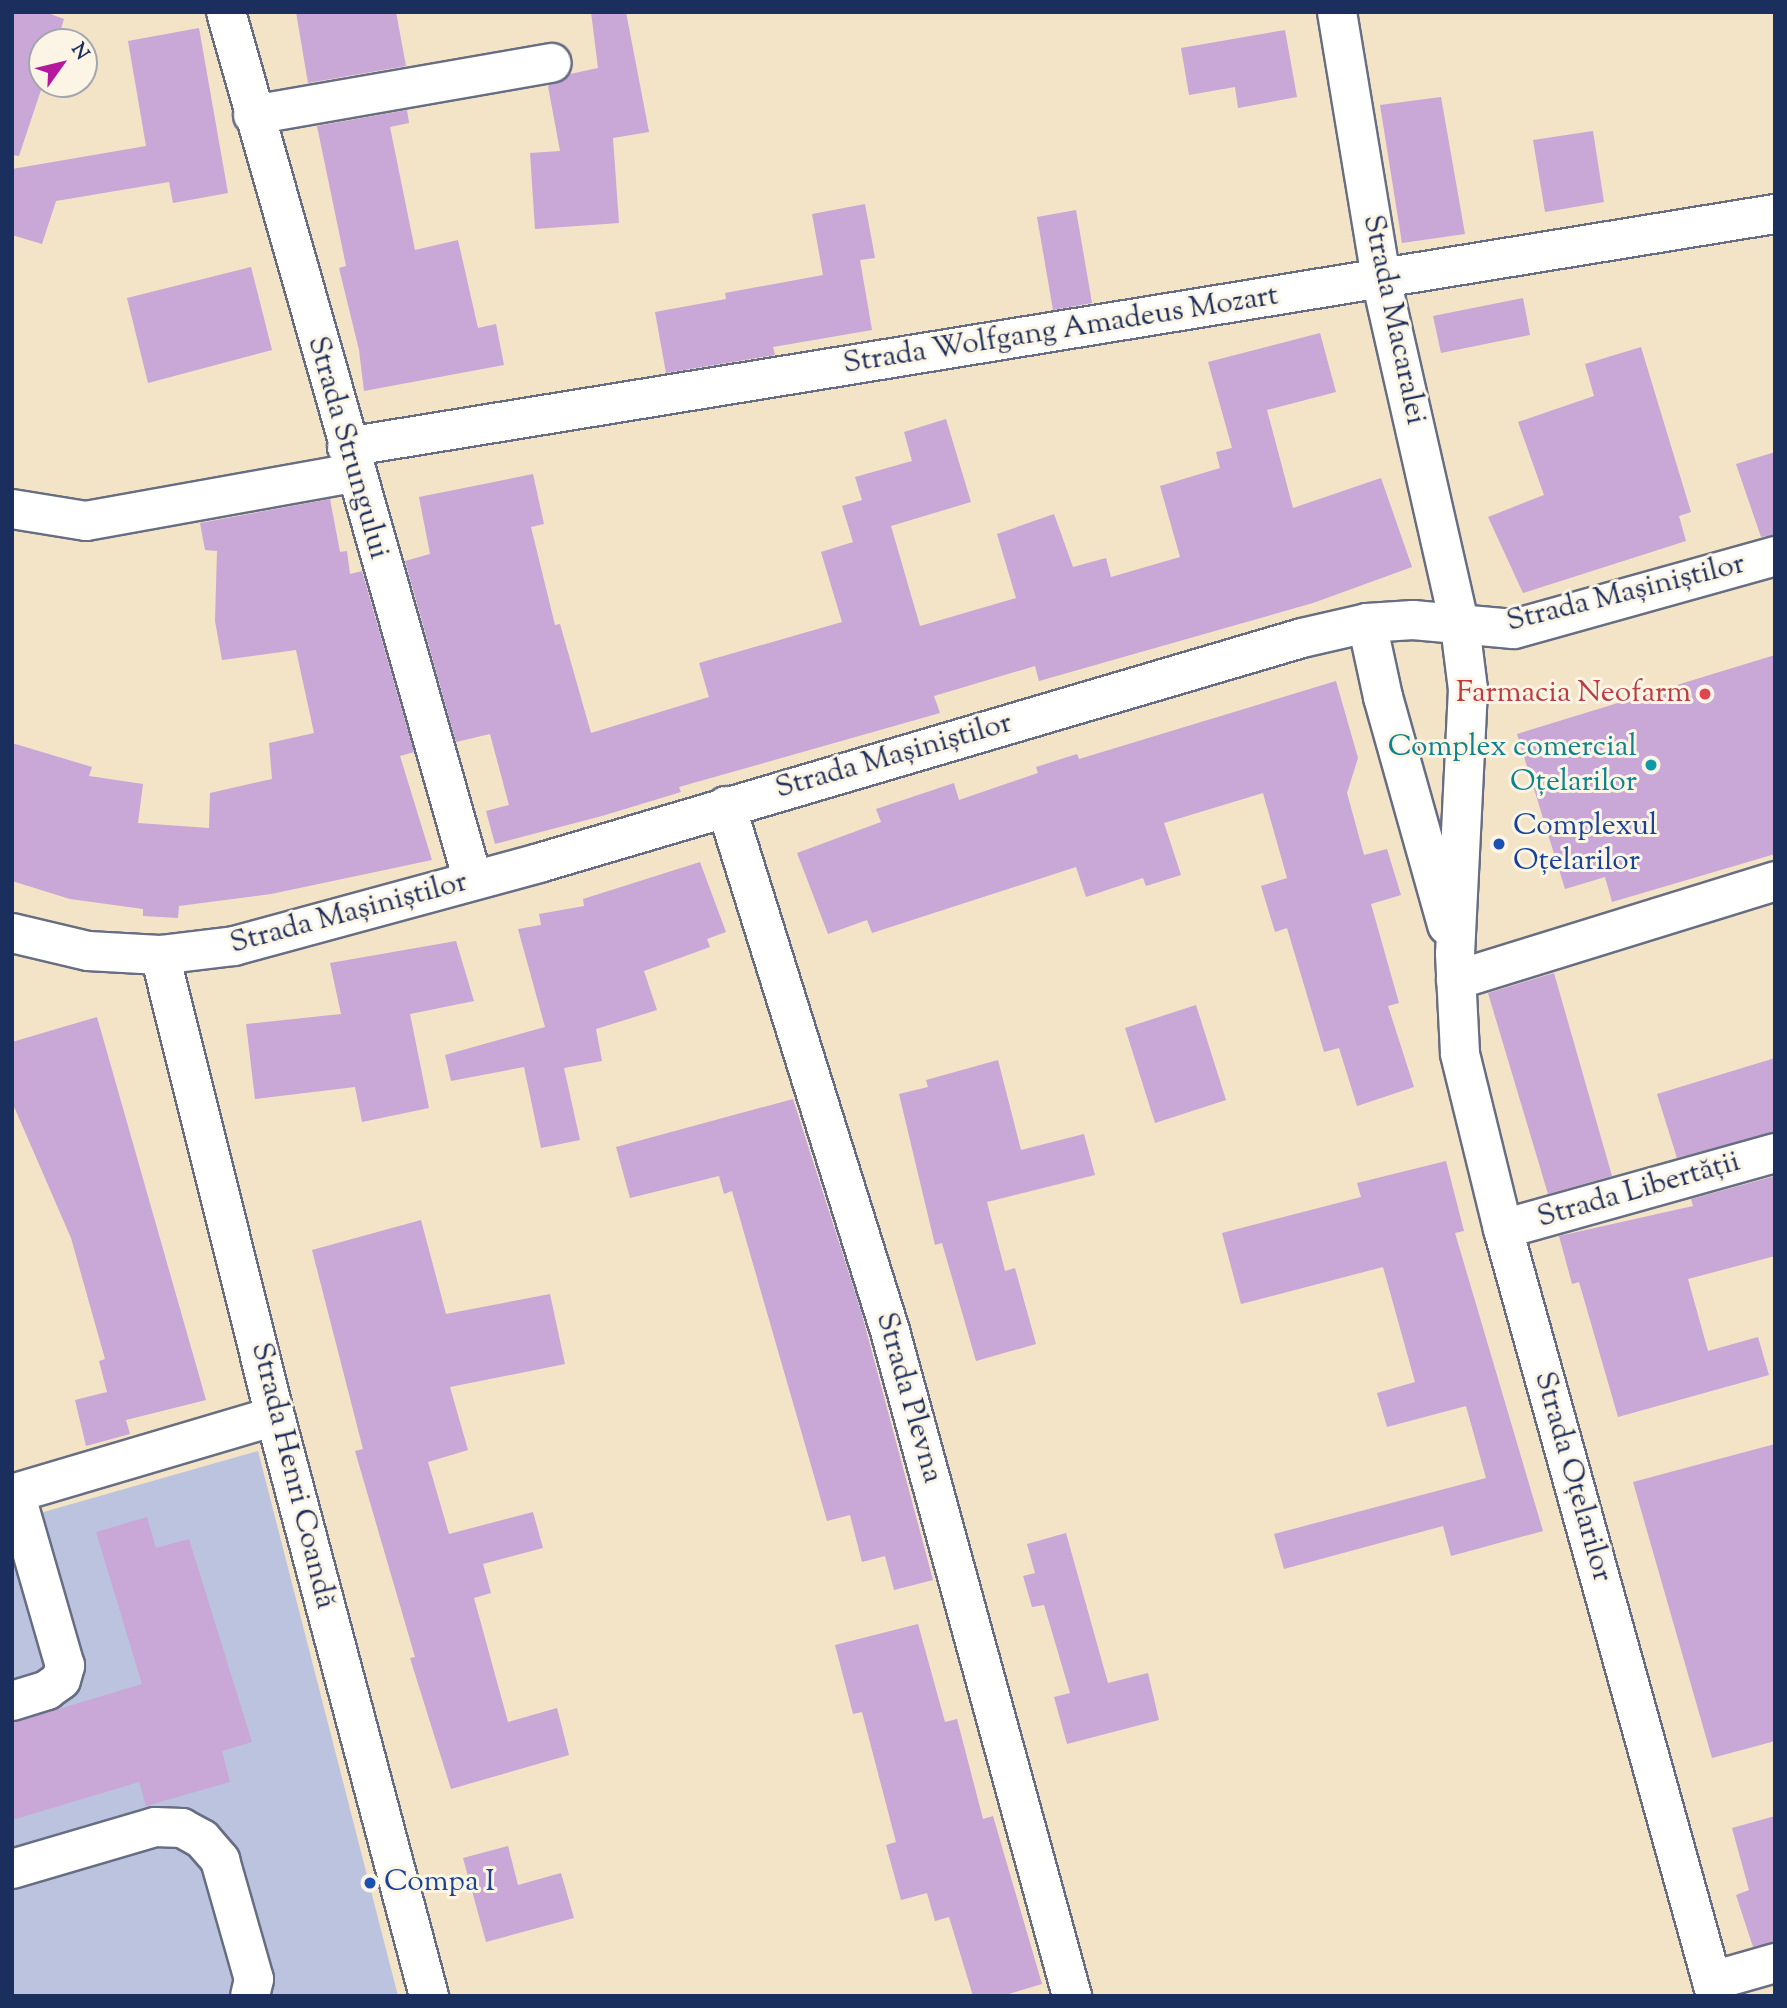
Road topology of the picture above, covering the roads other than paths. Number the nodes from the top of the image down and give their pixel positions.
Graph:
1 (226, 12) edge
2 (1337, 12) edge
3 (551, 63) dead end
4 (253, 115) junction
5 (1775, 214) edge
6 (1381, 279) junction
7 (350, 460) junction
8 (12, 509) edge
9 (1775, 556) edge
10 (1367, 623) junction
11 (1460, 626) junction
12 (726, 806) junction
13 (473, 881) junction
14 (1775, 881) edge
15 (12, 933) edge
16 (160, 955) junction
17 (1455, 967) junction
18 (1775, 1153) edge
19 (1503, 1229) junction
20 (275, 1416) junction
21 (14, 1493) edge
22 (12, 1701) edge
23 (12, 1870) edge
24 (1775, 1963) edge
25 (1714, 1989) edge
26 (250, 1996) edge
27 (429, 1996) edge
28 (1072, 1996) edge

1 - 4 street, Strada Strungului
2 - 6 street, Strada Macaralei
3 - 4 street
4 - 7 street, Strada Strungului
5 - 6 street, Strada Wolfgang Amadeus Mozart
6 - 7 street, Strada Wolfgang Amadeus Mozart
6 - 11 street, Strada Macaralei
7 - 8 street, Strada Wolfgang Amadeus Mozart
7 - 13 street, Strada Strungului
9 - 11 street, Strada Mașiniștilor
10 - 11 street, Strada Mașiniștilor
10 - 12 street, Strada Mașiniștilor
10 - 17 street, Strada Oțelarilor
11 - 17 street, Strada Oțelarilor
12 - 13 street, Strada Mașiniștilor
12 - 28 street, Strada Plevna
13 - 16 street, Strada Mașiniștilor
14 - 17 street
15 - 16 street, Strada Mașiniștilor
16 - 20 street, Strada Henri Coandă
17 - 19 street, Strada Oțelarilor
18 - 19 street, Strada Libertății
19 - 25 street, Strada Oțelarilor
20 - 21 street
20 - 27 street, Strada Henri Coandă
21 - 22 street
23 - 26 street
24 - 25 street

